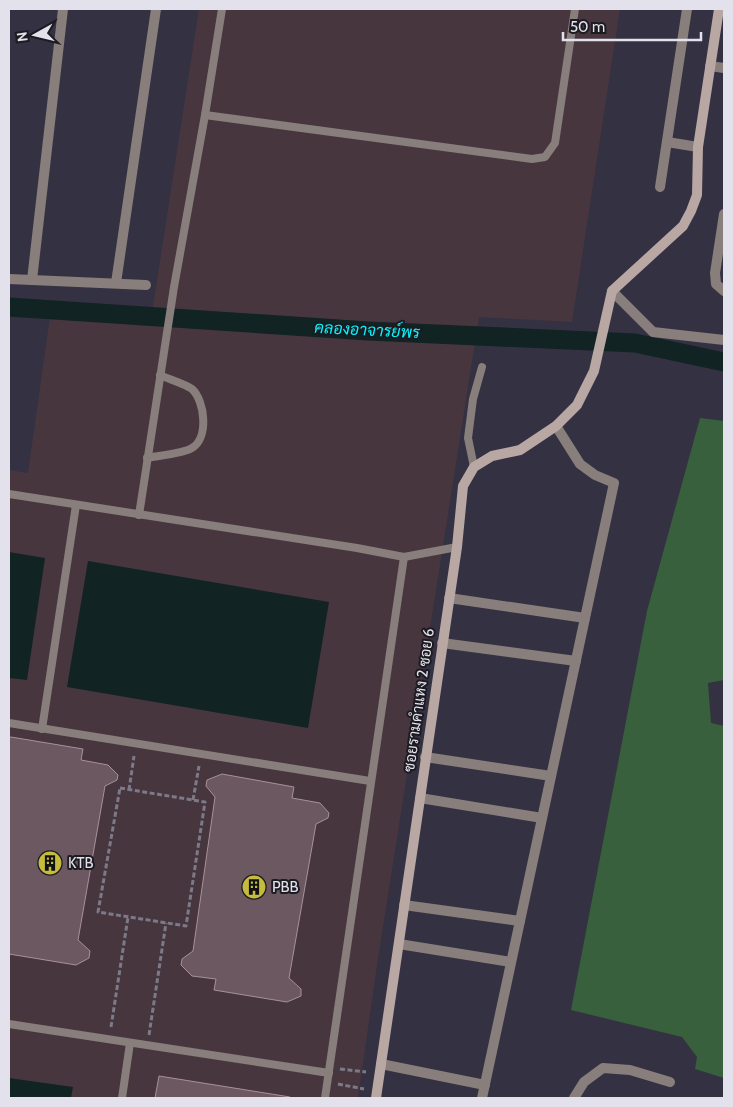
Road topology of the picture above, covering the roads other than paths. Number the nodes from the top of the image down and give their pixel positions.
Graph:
1 (63, 9) edge
2 (156, 9) edge
3 (222, 9) edge
4 (575, 9) edge
5 (687, 9) edge
6 (719, 9) edge
7 (710, 66) junction
8 (724, 68) edge
9 (205, 115) junction
10 (667, 142) junction
11 (698, 147) junction
12 (660, 188) dead end
13 (724, 214) edge
14 (9, 279) edge
15 (32, 280) junction
16 (116, 283) junction
17 (146, 285) dead end
18 (612, 291) junction
19 (724, 292) edge
20 (724, 340) edge
21 (482, 367) dead end
22 (160, 375) junction
23 (556, 426) junction
24 (147, 458) junction
25 (474, 467) junction
26 (9, 494) edge
27 (76, 505) junction
28 (139, 515) junction
29 (457, 547) junction
30 (404, 557) junction
31 (449, 598) junction
32 (585, 618) junction
33 (442, 643) junction
34 (576, 662) junction
35 (9, 723) edge
36 (42, 729) junction
37 (426, 757) junction
38 (551, 776) junction
39 (370, 781) junction
40 (420, 798) junction
41 (542, 818) junction
42 (404, 905) junction
43 (520, 922) junction
44 (399, 944) junction
45 (511, 962) junction
46 (9, 1024) edge
47 (130, 1043) junction
48 (380, 1069) junction
49 (329, 1070) junction
50 (670, 1082) dead end
51 (485, 1085) junction
52 (377, 1095) edge
53 (122, 1098) edge
54 (325, 1098) edge
55 (482, 1098) edge
56 (574, 1098) edge

1 - 15 street
2 - 16 street
3 - 9 lane
4 - 9 lane
5 - 10 street
6 - 7 street
7 - 8 street
7 - 11 street
9 - 22 lane
10 - 11 street
10 - 12 street
11 - 18 street
13 - 19 street
14 - 15 street
15 - 16 street
16 - 17 street
18 - 20 street
18 - 23 street
21 - 25 lane
22 - 24 lane
22 - 24 lane
23 - 25 street
23 - 32 street
24 - 28 lane
25 - 29 street, ซอยรามคำแหง 2 ซอย 6
26 - 27 lane
27 - 28 lane
27 - 36 lane
28 - 30 lane
29 - 30 lane
29 - 31 street, ซอยรามคำแหง 2 ซอย 6
30 - 39 lane
31 - 32 street
31 - 33 street, ซอยรามคำแหง 2 ซอย 6
32 - 34 street
33 - 34 street
33 - 37 street, ซอยรามคำแหง 2 ซอย 6
34 - 38 street
35 - 36 lane
36 - 39 lane
37 - 38 street
37 - 40 street, ซอยรามคำแหง 2 ซอย 6
38 - 41 street
39 - 49 lane
40 - 41 street
40 - 42 street, ซอยรามคำแหง 2 ซอย 6
41 - 43 street
42 - 43 street
42 - 44 street, ซอยรามคำแหง 2 ซอย 6
43 - 45 street
44 - 45 street
44 - 48 street, ซอยรามคำแหง 2 ซอย 6
45 - 51 street
46 - 47 lane
47 - 49 lane
47 - 53 lane
48 - 51 street
48 - 52 street, ซอยรามคำแหง 2 ซอย 6
49 - 54 lane
50 - 56 street
51 - 55 street

